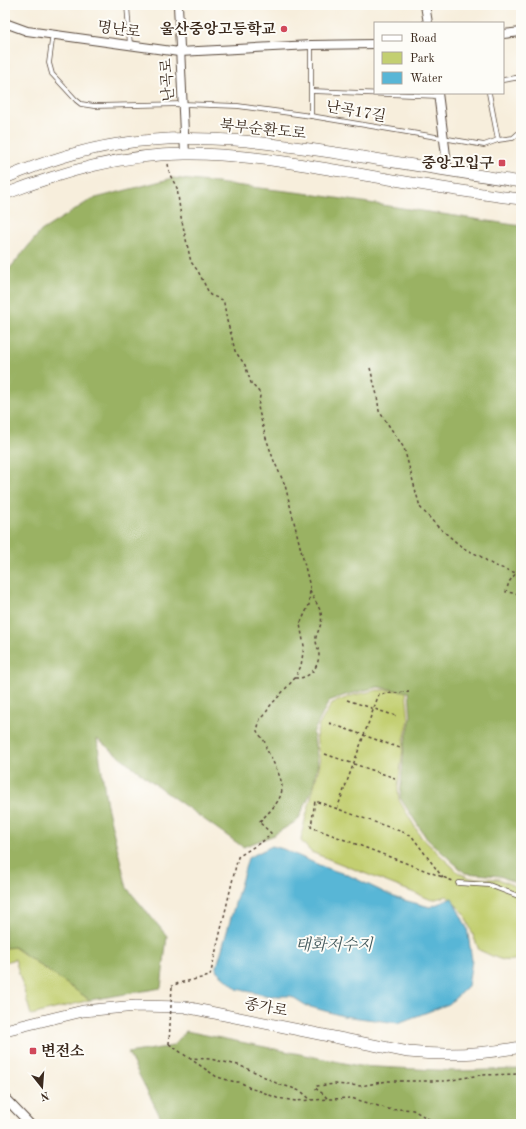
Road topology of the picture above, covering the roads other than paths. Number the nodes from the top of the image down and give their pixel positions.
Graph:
1 (127, 5) edge
2 (178, 5) edge
3 (425, 5) edge
4 (428, 22) edge
5 (5, 23) edge
6 (521, 32) edge
7 (53, 33) junction
8 (504, 34) edge
9 (374, 44) edge
10 (130, 45) junction
11 (311, 45) junction
12 (179, 52) junction
13 (521, 77) edge
14 (504, 80) edge
15 (312, 91) junction
16 (374, 92) edge
17 (438, 94) edge
18 (489, 94) edge
19 (183, 104) junction
20 (311, 116) junction
21 (521, 131) edge
22 (184, 138) junction
23 (444, 138) junction
24 (498, 140) junction
25 (185, 154) junction
26 (448, 171) junction
27 (5, 178) edge
28 (521, 182) edge
29 (5, 194) edge
30 (521, 199) edge
31 (458, 883) road end
32 (521, 896) edge
33 (5, 1030) edge
34 (521, 1047) edge
35 (5, 1098) edge
36 (30, 1124) edge

1 - 10 lane
2 - 12 street, 난곡로
3 - 4 street
5 - 7 street, 명난로
6 - 8 street
7 - 10 street, 명난로
7 - 19 lane, 난곡17길
9 - 11 street, 명난로
10 - 12 street, 명난로
11 - 12 street, 명난로
11 - 15 lane
12 - 19 street, 난곡로
13 - 14 lane
15 - 16 lane
15 - 20 lane
17 - 23 street
18 - 24 lane
19 - 20 lane, 난곡17길
19 - 22 street, 난곡로
20 - 23 lane, 난곡17길
21 - 24 lane, 난곡17길
22 - 25 street, 난곡로
22 - 26 main road, 북부순환도로
22 - 27 main road, 북부순환도로
23 - 24 lane, 난곡17길
23 - 26 street
25 - 29 main road, 북부순환도로
25 - 30 main road, 북부순환도로
26 - 28 main road, 북부순환도로
31 - 32 lane
33 - 34 main road, 종가로
35 - 36 street

